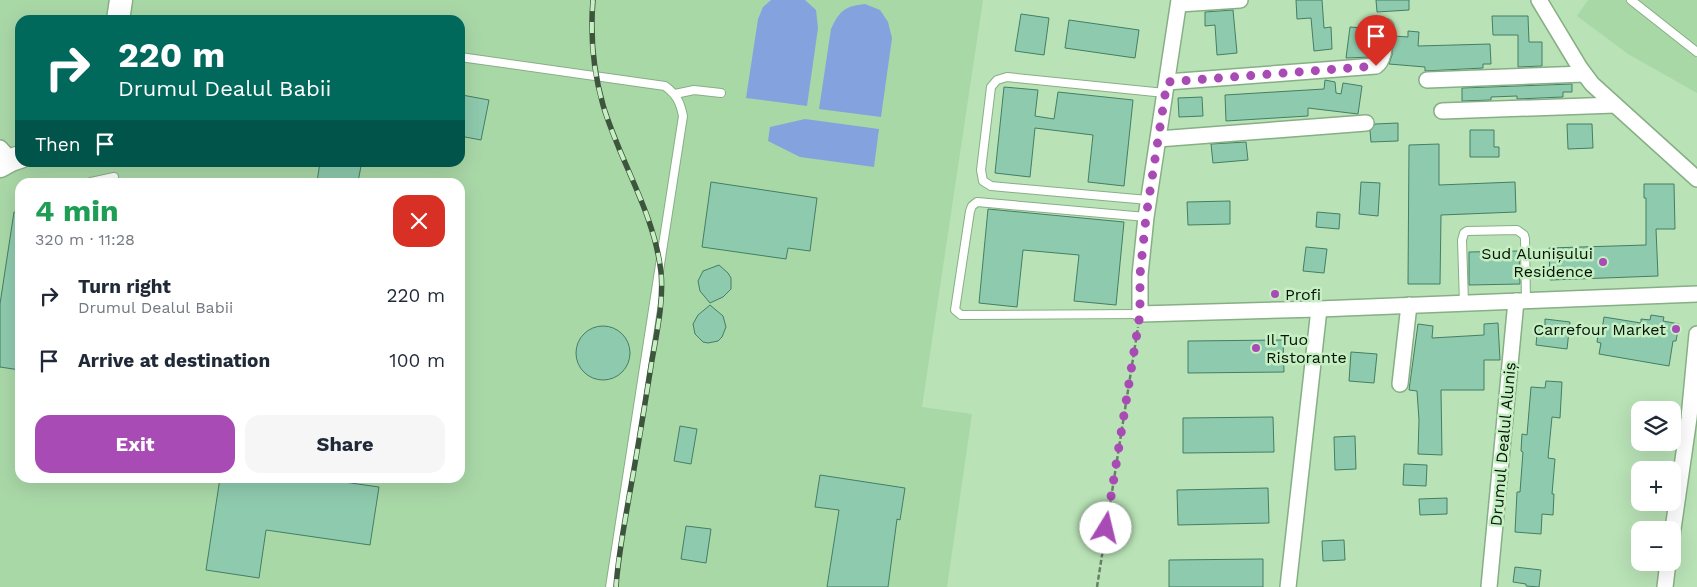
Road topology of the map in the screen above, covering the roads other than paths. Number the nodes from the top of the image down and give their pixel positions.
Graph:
1 (121, 0) edge
2 (1240, 0) edge
3 (1539, 0) edge
4 (1631, 0) edge
5 (1179, 2) edge
6 (119, 15) edge
7 (1386, 27) dead end
8 (1697, 52) edge
9 (465, 58) edge
10 (1584, 74) junction
11 (1427, 80) dead end
12 (1166, 87) junction
13 (721, 93) dead end
14 (675, 94) junction
15 (1615, 105) junction
16 (1442, 111) dead end
17 (1366, 124) dead end
18 (1158, 139) junction
19 (114, 177) dead end
20 (109, 178) edge
21 (1697, 179) edge
22 (1148, 200) junction
23 (1146, 217) junction
24 (1697, 294) edge
25 (1521, 301) junction
26 (1464, 303) junction
27 (1409, 305) junction
28 (1319, 309) junction
29 (1140, 314) junction
30 (1697, 334) edge
31 (1400, 384) dead end
32 (1674, 521) edge
33 (1667, 571) edge
34 (610, 587) edge
35 (1288, 587) edge
36 (1489, 587) edge
37 (1666, 587) edge

1 - 6 street
2 - 5 street
3 - 10 street
4 - 8 lane
5 - 12 street
7 - 12 street
9 - 14 lane
10 - 11 street
10 - 15 street
12 - 18 street
12 - 22 lane
13 - 14 lane
14 - 34 lane
15 - 16 street
15 - 21 street
17 - 18 street
18 - 22 street
19 - 20 lane
22 - 23 street
23 - 29 street
23 - 29 lane
24 - 25 street
25 - 26 street
25 - 26 lane
25 - 36 street, Drumul Dealul Aluniș
26 - 27 street
27 - 28 street
27 - 31 street
28 - 29 street
28 - 35 street
30 - 32 street
33 - 37 street

